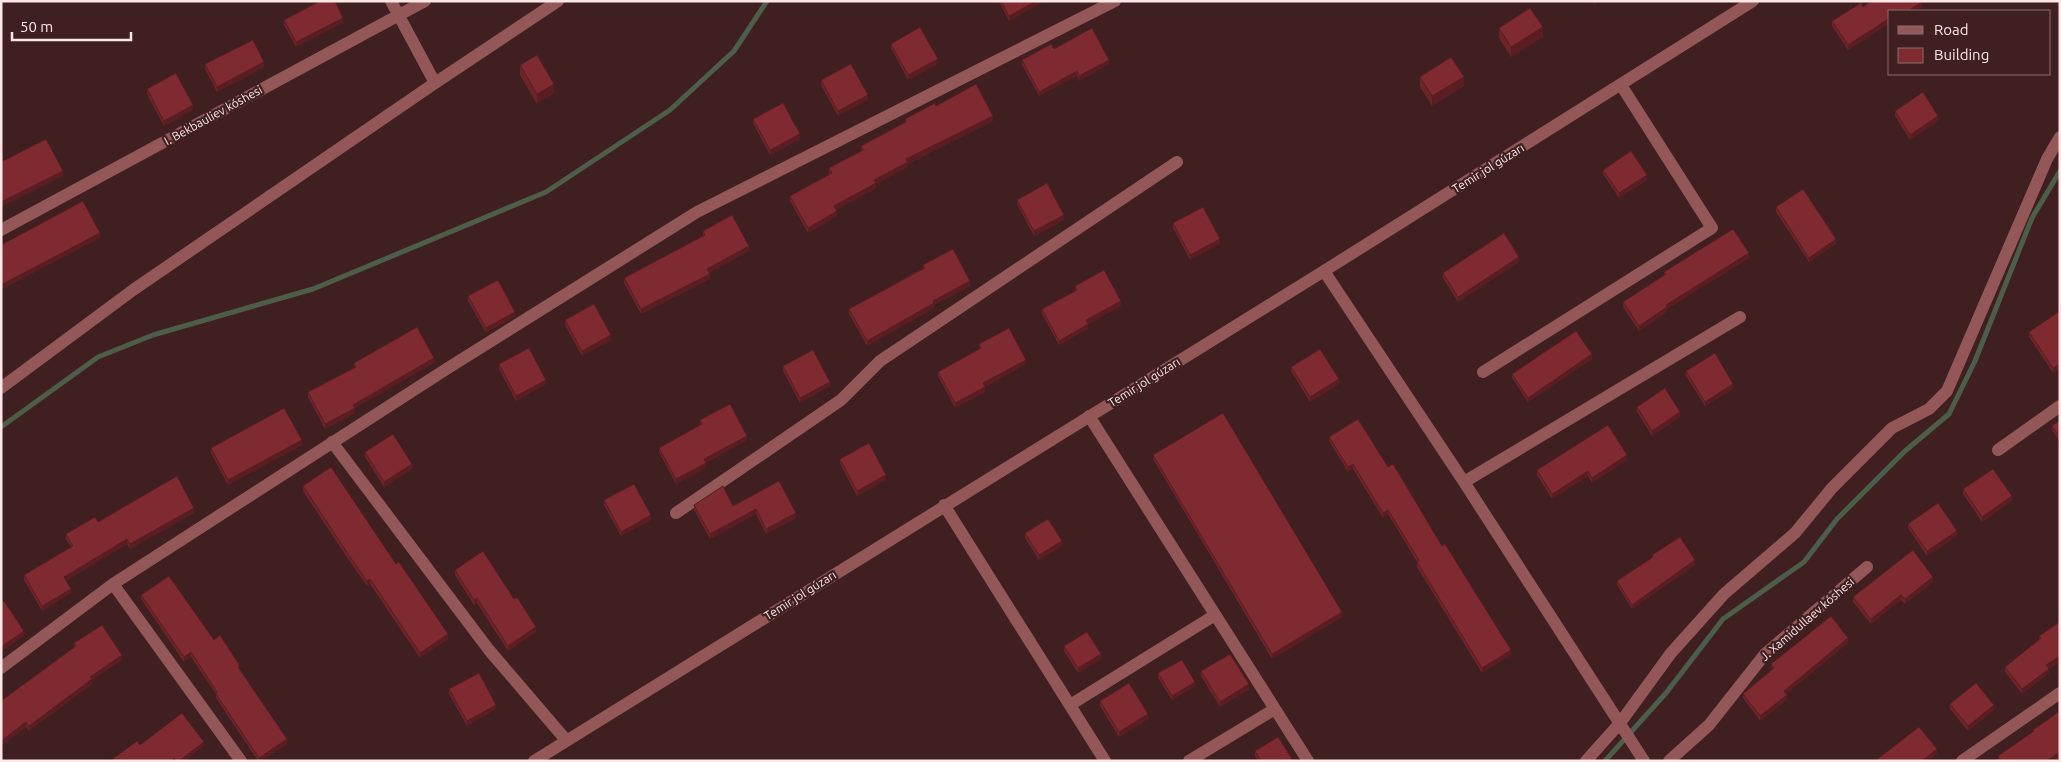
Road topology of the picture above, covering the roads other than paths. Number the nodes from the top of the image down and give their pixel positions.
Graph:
1 (391, 1) edge
2 (425, 1) edge
3 (558, 1) edge
4 (1115, 1) edge
5 (1753, 1) edge
6 (399, 14) junction
7 (435, 83) junction
8 (1621, 85) junction
9 (2060, 137) edge
10 (1177, 162) dead end
11 (1, 230) edge
12 (1324, 271) junction
13 (1740, 317) dead end
14 (1483, 372) dead end
15 (1, 388) edge
16 (2060, 406) edge
17 (1089, 416) junction
18 (332, 442) junction
19 (1998, 450) dead end
20 (1464, 482) junction
21 (944, 505) junction
22 (676, 513) dead end
23 (1867, 567) dead end
24 (113, 584) junction
25 (1215, 616) junction
26 (1, 668) edge
27 (2060, 693) edge
28 (1070, 705) junction
29 (1275, 709) junction
30 (1620, 723) junction
31 (566, 740) junction
32 (1642, 757) edge
33 (241, 761) edge
34 (534, 761) edge
35 (1104, 761) edge
36 (1189, 761) edge
37 (1308, 761) edge
38 (1586, 761) edge
39 (1669, 761) edge
40 (1962, 761) edge

1 - 6 street
2 - 6 street, I. Bekbauliev kóshesi
3 - 7 street
4 - 18 street
5 - 8 street, Temir jol gúzarı
6 - 7 street
6 - 11 street, I. Bekbauliev kóshesi
7 - 15 street
8 - 12 street, Temir jol gúzarı
8 - 14 street
9 - 30 street
10 - 22 street
12 - 17 street, Temir jol gúzarı
12 - 20 street
13 - 20 street
16 - 19 street
17 - 21 street, Temir jol gúzarı
17 - 25 street
18 - 24 street
18 - 31 street
20 - 30 street
21 - 28 street
21 - 31 street, Temir jol gúzarı
23 - 39 street, J. Xamidullaev kóshesi
24 - 26 street
24 - 33 street
25 - 28 street
25 - 29 street
27 - 40 street
28 - 35 street
29 - 36 street
29 - 37 street
30 - 32 street
30 - 38 street
31 - 34 street, Temir jol gúzarı

